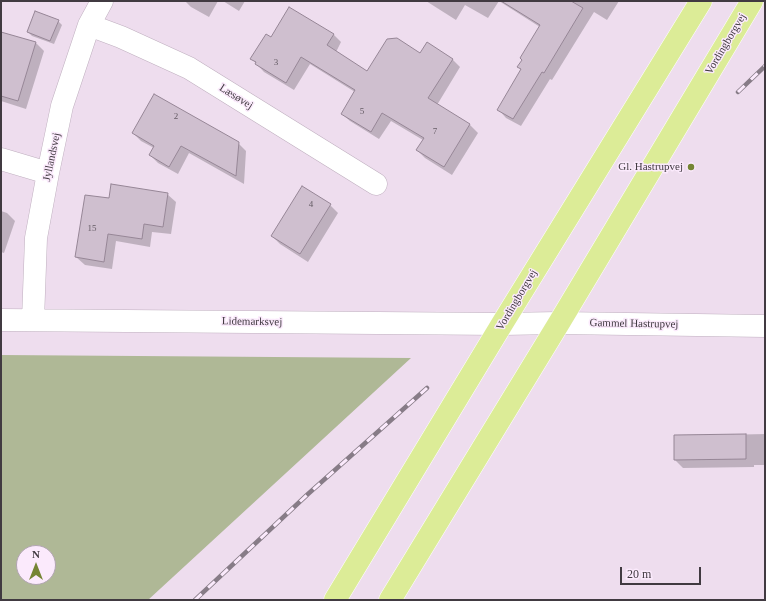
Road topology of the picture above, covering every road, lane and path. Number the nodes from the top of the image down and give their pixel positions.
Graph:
1 (102, 1) edge
2 (701, 1) edge
3 (752, 1) edge
4 (89, 25) junction
5 (1, 159) edge
6 (48, 173) junction
7 (376, 184) dead end
8 (1, 320) edge
9 (33, 320) junction
10 (559, 323) junction
11 (502, 324) junction
12 (765, 326) edge
13 (335, 600) edge
14 (390, 600) edge

1 - 4 street, Jyllandsvej
2 - 11 main road, Vordingborgvej
3 - 10 main road, Vordingborgvej
4 - 6 street, Jyllandsvej
4 - 7 street, Læsøvej
5 - 6 street
6 - 9 street, Jyllandsvej
8 - 9 street, Lidemarksvej
9 - 11 street, Lidemarksvej
10 - 11 street, Gammel Hastrupvej
10 - 12 street, Gammel Hastrupvej
10 - 14 main road, Vordingborgvej
11 - 13 main road, Vordingborgvej

